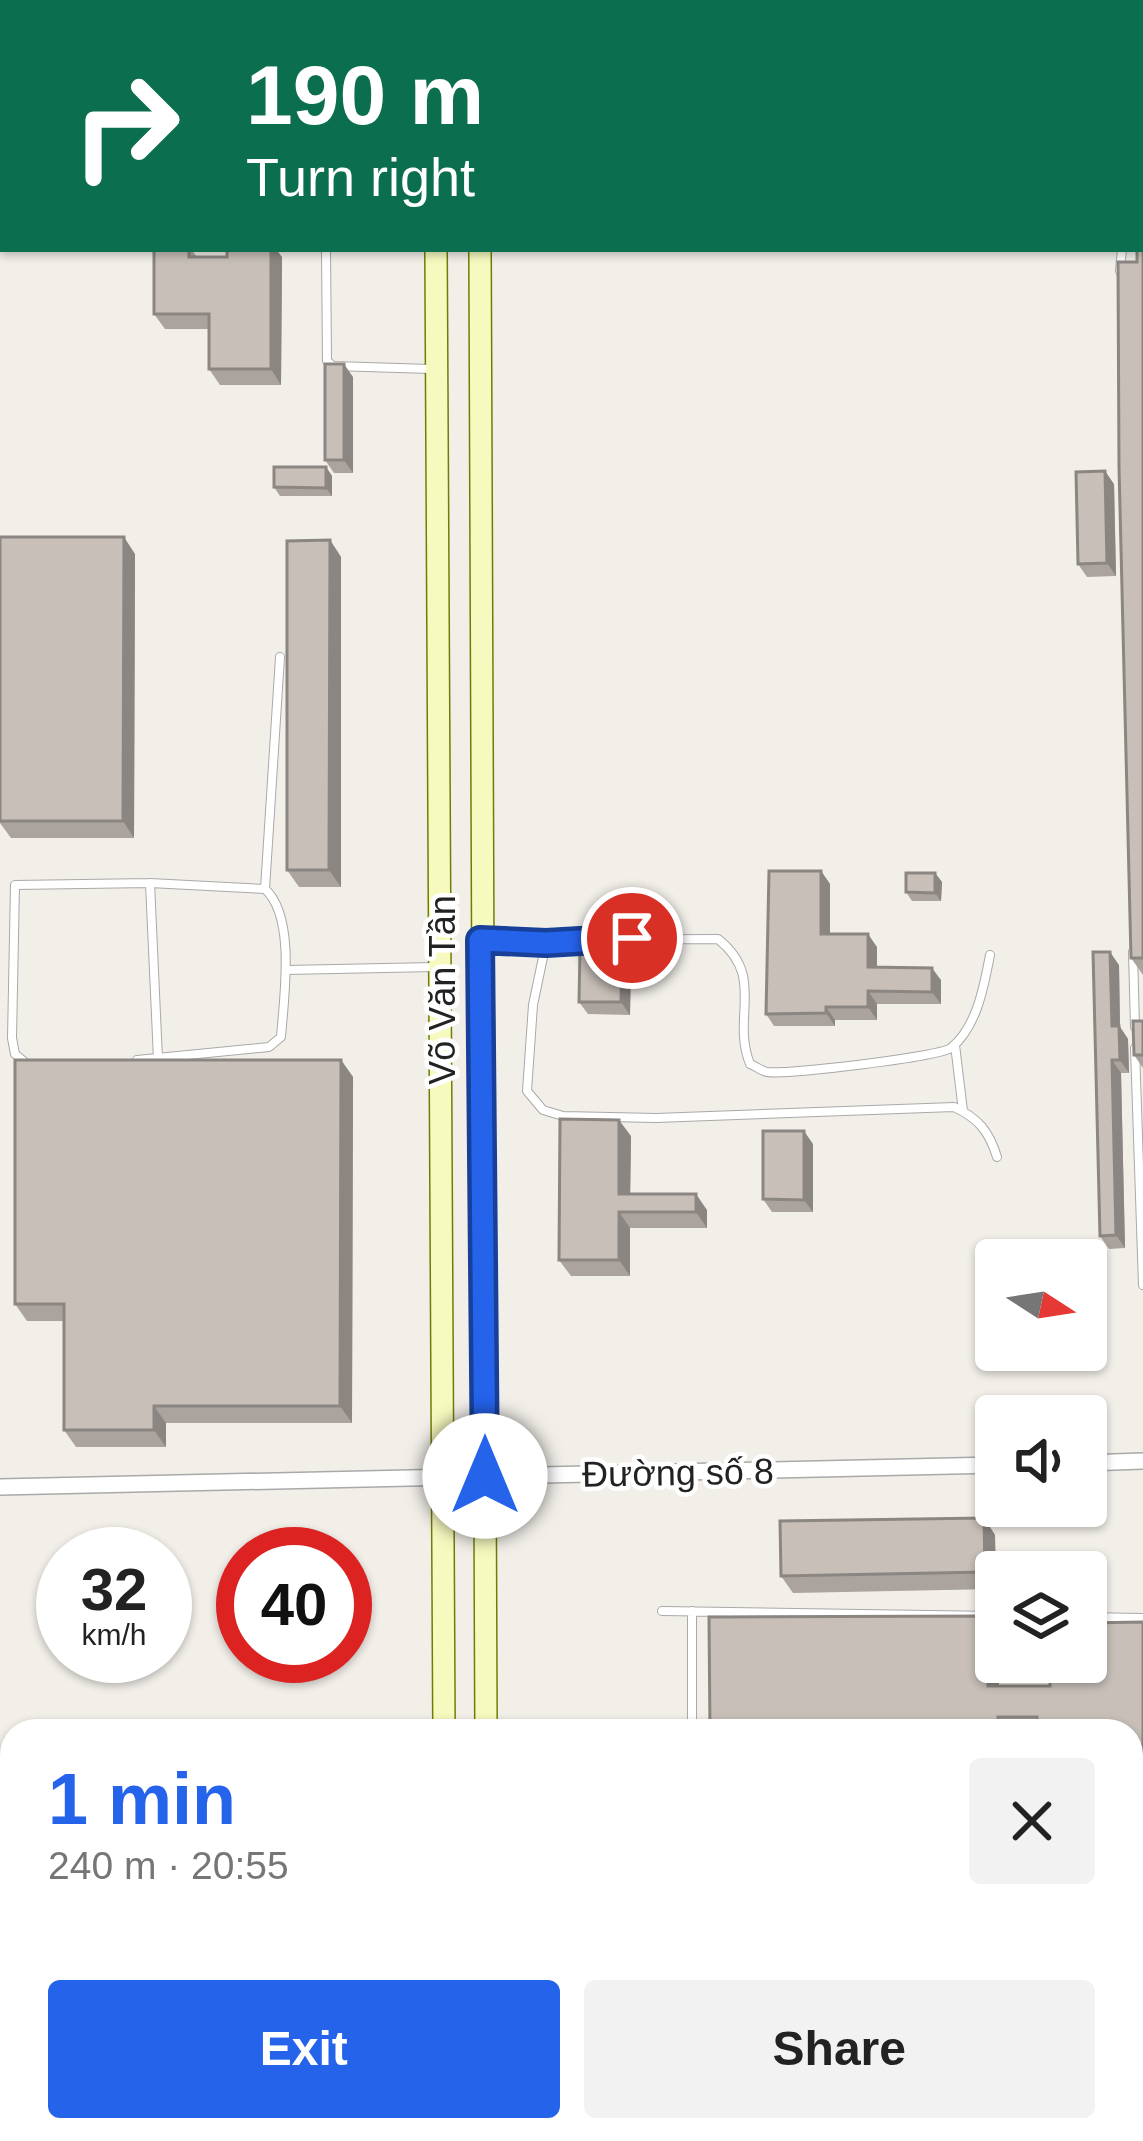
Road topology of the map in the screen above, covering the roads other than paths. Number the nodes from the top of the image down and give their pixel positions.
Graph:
1 (326, 252) edge
2 (436, 252) edge
3 (480, 252) edge
4 (1122, 252) edge
5 (1120, 278) edge
6 (438, 369) junction
7 (280, 657) dead end
8 (149, 883) junction
9 (265, 889) junction
10 (480, 940) junction
11 (546, 943) junction
12 (1132, 948) edge
13 (990, 955) dead end
14 (442, 967) junction
15 (286, 970) junction
16 (955, 1044) junction
17 (158, 1059) junction
18 (115, 1061) edge
19 (29, 1064) edge
20 (963, 1111) junction
21 (997, 1156) dead end
22 (1143, 1285) edge
23 (1143, 1461) edge
24 (1107, 1462) edge
25 (975, 1465) edge
26 (485, 1476) junction
27 (443, 1477) junction
28 (0, 1486) edge
29 (662, 1611) dead end
30 (692, 1611) junction
31 (975, 1616) edge
32 (1107, 1617) edge
33 (1143, 1618) edge
34 (444, 1719) edge
35 (486, 1719) edge
36 (692, 1719) edge

1 - 6 lane
2 - 6 street, Võ Văn Tần
3 - 10 street, Võ Văn Tần
4 - 5 lane
6 - 14 street, Võ Văn Tần
7 - 9 lane
8 - 9 lane
8 - 17 lane
8 - 19 lane
9 - 15 lane
10 - 11 lane
10 - 26 street, Võ Văn Tần
11 - 16 lane
11 - 20 lane
12 - 22 lane
13 - 16 lane
14 - 15 lane
14 - 27 street, Võ Văn Tần
15 - 17 lane
16 - 20 lane
17 - 18 lane
20 - 21 lane
23 - 24 street
25 - 26 street, Đường số 8
26 - 27 street, Đường số 8
26 - 35 street, Võ Văn Tần
27 - 28 street, Đường số 8
27 - 34 street, Võ Văn Tần
29 - 30 lane
30 - 31 lane
30 - 36 lane
32 - 33 lane

